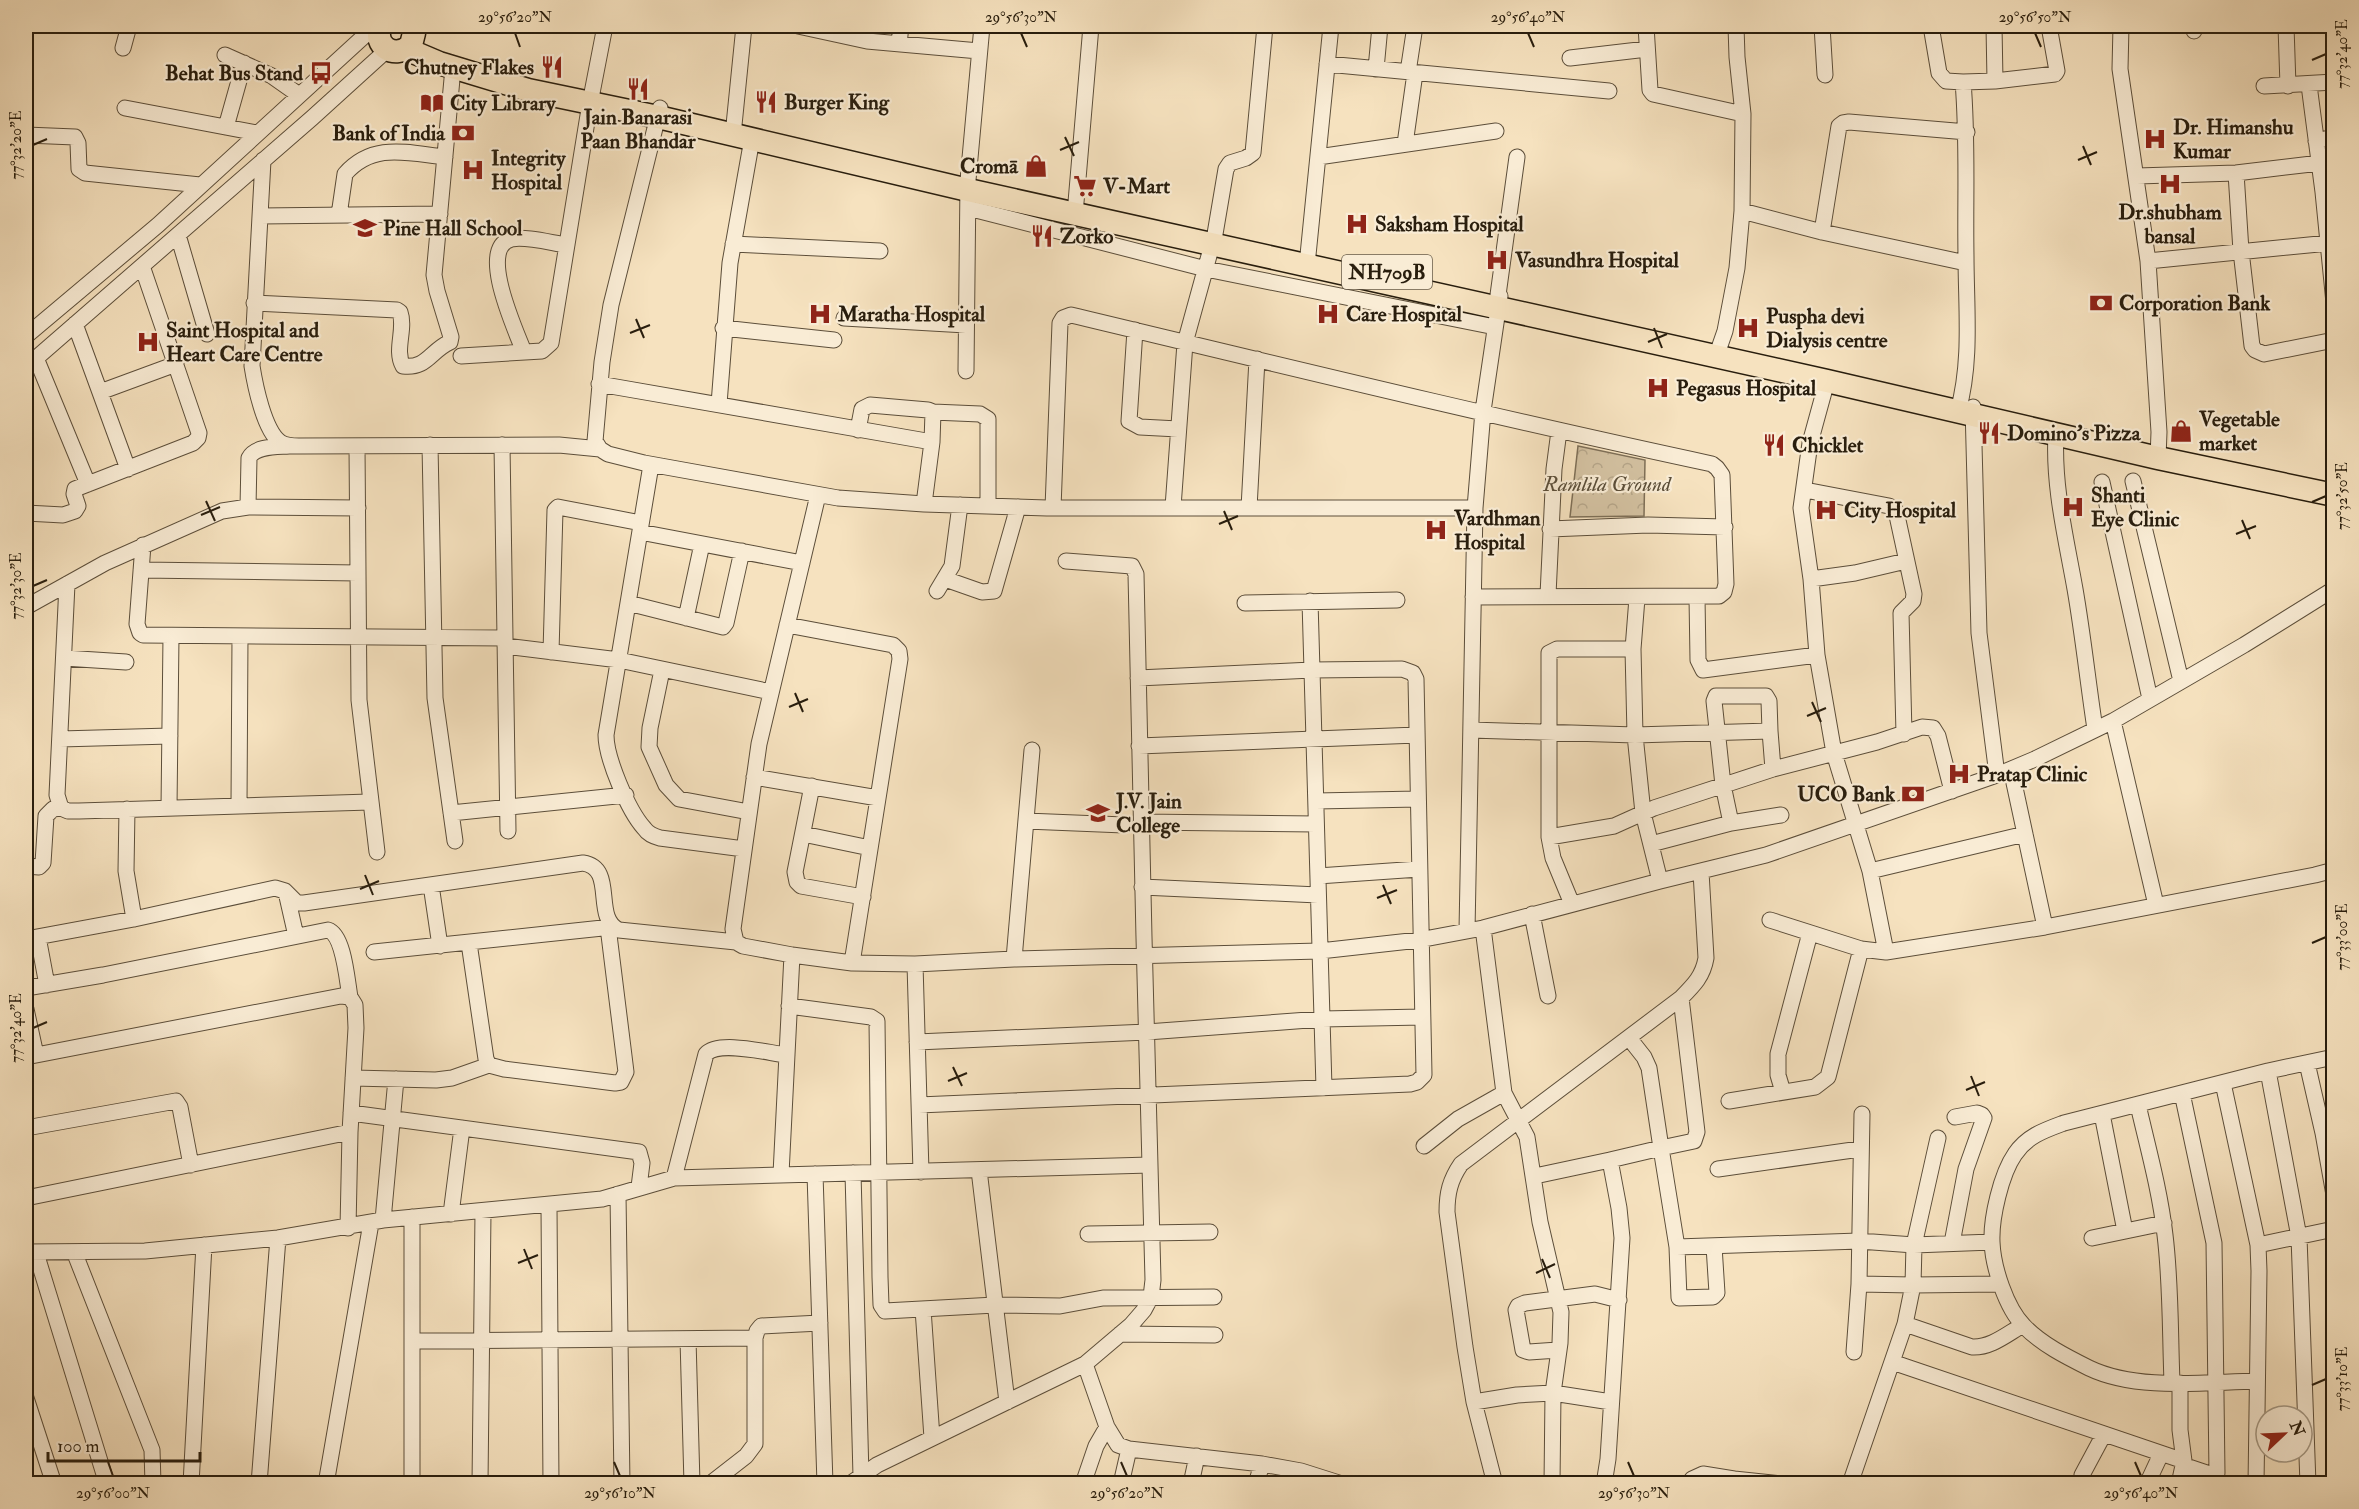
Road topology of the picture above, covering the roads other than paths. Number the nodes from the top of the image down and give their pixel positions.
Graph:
1 (129, 26) edge
2 (605, 26) edge
3 (744, 26) edge
4 (798, 26) edge
5 (901, 26) edge
6 (982, 26) edge
7 (1091, 26) edge
8 (1265, 26) edge
9 (1331, 26) edge
10 (1380, 26) edge
11 (1415, 26) edge
12 (1646, 26) edge
13 (1736, 26) edge
14 (1822, 26) edge
15 (1931, 26) edge
16 (1994, 26) edge
17 (2049, 26) edge
18 (2121, 26) edge
19 (2286, 26) edge
20 (390, 34) edge
21 (899, 44) junction
22 (123, 48) dead end
23 (1647, 49) junction
24 (980, 51) junction
25 (225, 55) dead end
26 (1570, 58) dead end
27 (244, 63) junction
28 (1327, 64) junction
29 (453, 68) junction
30 (1376, 69) junction
31 (1412, 72) junction
32 (1825, 75) dead end
33 (1995, 81) junction
34 (1962, 82) junction
35 (2334, 82) edge
36 (2309, 85) junction
37 (2264, 86) dead end
38 (2288, 86) junction
39 (1609, 91) dead end
40 (299, 95) junction
41 (591, 98) junction
42 (125, 108) dead end
43 (659, 112) junction
44 (1743, 114) junction
45 (734, 125) junction
46 (226, 127) junction
47 (1496, 131) dead end
48 (1967, 132) junction
49 (257, 133) junction
50 (26, 135) edge
51 (2334, 137) edge
52 (752, 140) junction
53 (2316, 141) junction
54 (1405, 144) junction
55 (445, 157) junction
56 (1318, 157) junction
57 (1517, 157) dead end
58 (263, 160) junction
59 (2320, 163) junction
60 (2236, 172) junction
61 (2137, 176) junction
62 (200, 185) junction
63 (2328, 191) edge
64 (968, 192) junction
65 (1075, 208) junction
66 (1742, 211) junction
67 (440, 214) junction
68 (339, 215) junction
69 (260, 216) junction
70 (1822, 231) junction
71 (178, 234) junction
72 (1214, 239) junction
73 (2329, 243) junction
74 (733, 244) junction
75 (567, 245) junction
76 (880, 251) dead end
77 (2241, 251) junction
78 (1308, 255) junction
79 (138, 258) junction
80 (2148, 261) junction
81 (1966, 263) junction
82 (1206, 269) junction
83 (254, 303) junction
84 (2334, 303) edge
85 (1498, 306) junction
86 (844, 318) dead end
87 (75, 324) junction
88 (966, 326) junction
89 (723, 328) junction
90 (51, 330) junction
91 (1135, 330) junction
92 (207, 334) dead end
93 (26, 336) edge
94 (834, 340) dead end
95 (2334, 340) edge
96 (1185, 343) junction
97 (1718, 350) junction
98 (524, 352) junction
99 (461, 356) dead end
100 (1257, 359) junction
101 (31, 363) edge
102 (176, 364) junction
103 (966, 371) dead end
104 (1827, 381) junction
105 (599, 384) junction
106 (100, 392) junction
107 (719, 404) junction
108 (1966, 407) junction
109 (1483, 411) junction
110 (933, 412) junction
111 (1178, 429) junction
112 (858, 430) junction
113 (1559, 431) junction
114 (2056, 434) junction
115 (932, 442) junction
116 (430, 445) junction
117 (502, 445) junction
118 (289, 446) junction
119 (357, 446) junction
120 (600, 449) junction
121 (2158, 452) junction
122 (651, 465) junction
123 (128, 469) junction
124 (2133, 481) dead end
125 (2102, 482) dead end
126 (88, 484) junction
127 (2334, 485) edge
128 (1805, 490) junction
129 (818, 495) junction
130 (2334, 495) edge
131 (924, 504) junction
132 (960, 505) junction
133 (988, 506) junction
134 (248, 507) junction
135 (1018, 507) junction
136 (1173, 507) junction
137 (358, 508) junction
138 (1053, 508) junction
139 (1249, 508) junction
140 (1475, 508) junction
141 (26, 513) edge
142 (640, 527) junction
143 (1725, 527) junction
144 (1550, 529) junction
145 (702, 544) junction
146 (143, 545) junction
147 (742, 551) junction
148 (1066, 561) dead end
149 (1906, 561) junction
150 (802, 563) junction
151 (141, 570) junction
152 (358, 573) junction
153 (1811, 579) junction
154 (67, 584) junction
155 (2334, 589) edge
156 (1548, 595) junction
157 (1473, 597) junction
158 (1696, 597) junction
159 (1637, 598) junction
160 (1397, 600) dead end
161 (1310, 601) junction
162 (628, 603) junction
163 (1245, 603) dead end
164 (26, 607) edge
165 (686, 618) junction
166 (787, 625) junction
167 (358, 635) junction
168 (171, 636) junction
169 (240, 636) junction
170 (433, 637) junction
171 (505, 642) junction
172 (1634, 650) junction
173 (551, 652) junction
174 (1817, 655) junction
175 (64, 658) junction
176 (619, 660) junction
177 (126, 662) dead end
178 (662, 670) junction
179 (1312, 670) junction
180 (1138, 678) junction
181 (2181, 681) junction
182 (771, 692) junction
183 (2150, 699) junction
184 (2113, 721) junction
185 (2095, 729) junction
186 (1471, 730) junction
187 (1770, 731) junction
188 (1550, 734) junction
189 (1718, 734) junction
190 (1904, 734) junction
191 (1417, 735) junction
192 (1635, 735) junction
193 (170, 736) junction
194 (1314, 738) junction
195 (60, 739) junction
196 (1139, 746) junction
197 (1032, 750) dead end
198 (1834, 753) junction
199 (1773, 769) junction
200 (2004, 772) junction
201 (754, 777) junction
202 (1723, 785) junction
203 (812, 786) junction
204 (1952, 791) junction
205 (626, 795) junction
206 (878, 798) junction
207 (1418, 799) junction
208 (1316, 801) junction
209 (370, 802) junction
210 (238, 806) junction
211 (507, 807) junction
212 (61, 808) junction
213 (169, 808) junction
214 (127, 810) junction
215 (749, 812) junction
216 (451, 813) junction
217 (1643, 813) junction
218 (1781, 815) dead end
219 (1026, 821) junction
220 (1141, 822) junction
221 (1731, 823) junction
222 (1316, 824) junction
223 (1124, 825) dead end
224 (1855, 825) junction
225 (508, 831) dead end
226 (803, 834) junction
227 (2025, 834) junction
228 (1549, 837) junction
229 (454, 841) dead end
230 (1651, 844) junction
231 (870, 848) junction
232 (744, 849) junction
233 (377, 852) dead end
234 (26, 866) edge
235 (1419, 869) junction
236 (2334, 870) edge
237 (1870, 871) junction
238 (1701, 872) junction
239 (1318, 876) junction
240 (1660, 881) junction
241 (431, 885) junction
242 (1142, 887) junction
243 (285, 891) junction
244 (1318, 895) junction
245 (863, 897) junction
246 (1572, 904) junction
247 (2156, 905) junction
248 (1532, 914) junction
249 (134, 919) junction
250 (1770, 920) dead end
251 (610, 927) junction
252 (2045, 927) junction
253 (1475, 929) junction
254 (1810, 933) junction
255 (296, 936) junction
256 (32, 938) edge
257 (1419, 940) junction
258 (736, 942) junction
259 (470, 943) junction
260 (440, 946) junction
261 (1861, 949) junction
262 (1320, 951) junction
263 (374, 952) dead end
264 (1886, 952) junction
265 (792, 955) junction
266 (1146, 957) junction
267 (1014, 959) junction
268 (852, 963) junction
269 (915, 964) junction
270 (47, 985) junction
271 (26, 988) edge
272 (1548, 996) dead end
273 (350, 997) junction
274 (1681, 998) junction
275 (789, 1006) junction
276 (26, 1009) edge
277 (1422, 1017) junction
278 (1322, 1019) junction
279 (1147, 1032) junction
280 (1629, 1038) junction
281 (917, 1042) junction
282 (786, 1055) junction
283 (31, 1056) edge
284 (2334, 1057) edge
285 (2307, 1063) junction
286 (489, 1065) junction
287 (2268, 1071) junction
288 (353, 1078) junction
289 (396, 1079) junction
290 (2223, 1083) junction
291 (1324, 1088) junction
292 (1783, 1092) junction
293 (1504, 1093) junction
294 (2182, 1093) junction
295 (1148, 1097) junction
296 (1729, 1101) dead end
297 (919, 1105) junction
298 (2138, 1105) junction
299 (351, 1113) junction
300 (1862, 1114) dead end
301 (2102, 1114) junction
302 (1954, 1118) dead end
303 (392, 1119) junction
304 (1520, 1120) junction
305 (26, 1128) edge
306 (462, 1128) junction
307 (350, 1132) junction
308 (1938, 1138) dead end
309 (1424, 1146) dead end
310 (1661, 1148) junction
311 (1860, 1149) junction
312 (1610, 1160) junction
313 (191, 1165) junction
314 (1150, 1165) junction
315 (1718, 1169) dead end
316 (979, 1170) junction
317 (921, 1172) junction
318 (854, 1173) junction
319 (878, 1173) junction
320 (781, 1174) junction
321 (815, 1174) junction
322 (1535, 1176) junction
323 (674, 1178) junction
324 (639, 1187) junction
325 (618, 1194) junction
326 (2334, 1195) edge
327 (26, 1198) edge
328 (549, 1206) junction
329 (483, 1212) junction
330 (452, 1214) junction
331 (412, 1217) junction
332 (377, 1222) junction
333 (2164, 1223) junction
334 (348, 1228) junction
335 (2334, 1229) edge
336 (2125, 1231) junction
337 (1210, 1232) dead end
338 (1152, 1233) junction
339 (1088, 1234) dead end
340 (2299, 1237) junction
341 (278, 1238) junction
342 (2092, 1238) dead end
343 (1859, 1241) junction
344 (1992, 1242) junction
345 (1952, 1243) junction
346 (204, 1245) junction
347 (1914, 1245) junction
348 (2258, 1245) junction
349 (1714, 1246) junction
350 (1677, 1247) junction
351 (31, 1253) edge
352 (75, 1254) junction
353 (1859, 1284) junction
354 (2000, 1284) junction
355 (1913, 1286) junction
356 (1151, 1297) junction
357 (1214, 1297) dead end
358 (1560, 1299) junction
359 (1619, 1300) junction
360 (995, 1305) junction
361 (923, 1309) junction
362 (820, 1323) junction
363 (1905, 1324) junction
364 (2023, 1325) junction
365 (1120, 1334) junction
366 (1215, 1335) dead end
367 (755, 1338) junction
368 (688, 1339) junction
369 (620, 1340) junction
370 (412, 1341) junction
371 (481, 1341) junction
372 (551, 1341) junction
373 (1558, 1350) junction
374 (1854, 1352) dead end
375 (1892, 1362) junction
376 (1084, 1364) junction
377 (2256, 1381) junction
378 (2176, 1382) junction
379 (2215, 1382) junction
380 (1552, 1392) junction
381 (26, 1398) edge
382 (1007, 1402) junction
383 (1474, 1402) junction
384 (1611, 1402) junction
385 (1107, 1427) junction
386 (2104, 1434) junction
387 (932, 1438) junction
388 (1129, 1449) junction
389 (2160, 1454) junction
390 (1197, 1456) junction
391 (2183, 1463) junction
392 (1262, 1464) junction
393 (1309, 1479) edge
394 (856, 1480) edge
395 (1733, 1481) edge
396 (54, 1484) edge
397 (107, 1484) edge
398 (153, 1484) edge
399 (191, 1484) edge
400 (259, 1484) edge
401 (326, 1484) edge
402 (412, 1484) edge
403 (480, 1484) edge
404 (551, 1484) edge
405 (622, 1484) edge
406 (692, 1484) edge
407 (710, 1484) edge
408 (825, 1484) edge
409 (1083, 1484) edge
410 (1121, 1484) edge
411 (1191, 1484) edge
412 (1256, 1484) edge
413 (1342, 1484) edge
414 (1495, 1484) edge
415 (1552, 1484) edge
416 (1604, 1484) edge
417 (1689, 1484) edge
418 (1782, 1484) edge
419 (1850, 1484) edge
420 (2086, 1484) edge
421 (2147, 1484) edge
422 (2179, 1484) edge
423 (2256, 1484) edge
424 (2308, 1484) edge

1 - 22 street
2 - 41 street
3 - 45 street
4 - 21 street
5 - 21 street
6 - 24 street
7 - 65 street
8 - 72 street
9 - 28 street
10 - 30 street
11 - 31 street
12 - 23 street
13 - 44 street
14 - 32 street
15 - 34 street
16 - 33 street
17 - 33 street
18 - 61 street
19 - 38 street
20 - 29 highway, NH709B
20 - 40 street
20 - 41 highway, NH709B
20 - 58 street
21 - 24 street
23 - 26 street
23 - 44 street
24 - 64 street
25 - 27 street
27 - 40 street
27 - 46 street
28 - 30 street
28 - 56 street
29 - 41 highway, NH709B
29 - 55 street
30 - 31 street
31 - 39 street
31 - 54 street
33 - 34 street
34 - 48 street
35 - 36 street
36 - 38 street
36 - 53 street
37 - 38 street
40 - 49 street
41 - 43 highway, NH709B
41 - 75 street
42 - 46 street
43 - 45 highway, NH709B
43 - 52 highway, NH709B
43 - 105 street
44 - 66 street
45 - 64 highway, NH709B
46 - 49 street
47 - 54 street
48 - 70 street
48 - 81 street
49 - 62 street
50 - 62 street
51 - 53 street
52 - 64 highway, NH709B
52 - 74 street
53 - 59 street
54 - 56 street
55 - 67 street
55 - 68 street
56 - 78 street
57 - 85 street
58 - 69 street
58 - 71 street
59 - 60 street
59 - 63 street
60 - 61 street
60 - 77 street
61 - 80 street
62 - 79 street
63 - 73 street
64 - 65 highway, NH709B
64 - 82 street
64 - 88 street
65 - 72 highway, NH709B
66 - 70 street
66 - 97 street
67 - 68 street
67 - 83 street
68 - 69 street
69 - 83 street
70 - 81 street
71 - 79 street
71 - 92 street
72 - 78 highway, NH709B
72 - 82 street
72 - 85 highway, NH709B
73 - 77 street
73 - 84 street
74 - 76 street
74 - 89 street
75 - 98 street
75 - 98 street
77 - 80 street
77 - 95 street
78 - 85 highway, NH709B
79 - 87 street
79 - 90 street
79 - 102 street
80 - 121 street
81 - 108 street
82 - 85 street
82 - 96 street
83 - 118 street
85 - 97 highway, NH709B
85 - 109 street
86 - 88 street
87 - 90 street
87 - 106 street
88 - 103 street
89 - 94 street
89 - 107 street
90 - 93 street
90 - 101 street
91 - 96 street
91 - 111 street
91 - 138 street
96 - 100 street
96 - 111 street
97 - 104 highway, NH709B
97 - 108 highway, NH709B
98 - 99 street
100 - 109 street
100 - 139 street
101 - 126 street
102 - 106 street
102 - 123 street
104 - 108 highway, NH709B
104 - 128 street
105 - 107 street
105 - 120 street
106 - 123 street
107 - 112 street
108 - 114 highway, NH709B
108 - 121 highway, NH709B
108 - 200 street
109 - 113 street
109 - 140 street
110 - 112 street
110 - 115 street
110 - 133 street
111 - 136 street
112 - 115 street
113 - 143 street
113 - 144 street
114 - 121 highway, NH709B
114 - 185 street
115 - 131 street
116 - 117 street
116 - 119 street
116 - 170 street
117 - 120 street
117 - 171 street
118 - 119 street
118 - 134 street
119 - 137 street
120 - 122 street
121 - 127 highway, NH709B
121 - 130 highway, NH709B
122 - 129 street
122 - 142 street
123 - 126 street
124 - 181 street
125 - 183 street
126 - 141 street
128 - 149 street
128 - 153 street
129 - 131 street
129 - 150 street
131 - 132 street
132 - 133 street
132 - 135 street
133 - 135 street
134 - 137 street
134 - 146 street
135 - 138 street
136 - 138 street
136 - 139 street
137 - 152 street
139 - 140 street
140 - 157 street
142 - 145 street
142 - 162 street
142 - 173 street
143 - 144 street
143 - 158 street
144 - 156 street
145 - 147 street
145 - 165 street
146 - 151 street
146 - 154 street
147 - 150 street
147 - 165 street
148 - 180 street
149 - 153 street
149 - 190 street
150 - 166 street
151 - 152 street
151 - 168 street
152 - 167 street
153 - 174 street
154 - 164 street
154 - 175 street
155 - 181 street
156 - 157 street
156 - 159 street
157 - 186 street
158 - 159 street
158 - 174 street
159 - 172 street
160 - 161 street
161 - 163 street
161 - 179 street
162 - 165 street
162 - 176 street
166 - 182 street
166 - 206 street
167 - 169 street
167 - 170 street
167 - 209 street
168 - 169 street
168 - 193 street
169 - 210 street
170 - 171 street
170 - 216 street
171 - 173 street
171 - 211 street
172 - 188 street
172 - 192 street
173 - 176 street
174 - 198 street
175 - 177 street
175 - 195 street
176 - 178 street
176 - 205 street
178 - 182 street
178 - 215 street
179 - 180 street
179 - 191 street
179 - 194 street
180 - 196 street
181 - 183 street
182 - 201 street
183 - 184 street
184 - 185 street
184 - 247 street
185 - 200 street
186 - 188 street
186 - 253 street
187 - 189 street
187 - 189 street
187 - 199 street
188 - 192 street
188 - 228 street
189 - 192 street
189 - 202 street
190 - 198 street
190 - 204 street
191 - 194 street
191 - 207 street
192 - 217 street
193 - 195 street
193 - 213 street
194 - 196 street
194 - 208 street
195 - 212 street
196 - 220 street
197 - 219 street
198 - 199 street
198 - 224 street
199 - 202 street
200 - 204 street
200 - 227 street
201 - 203 street
201 - 215 street
202 - 217 street
202 - 221 street
203 - 206 street
203 - 226 street
204 - 224 street
205 - 211 street
205 - 232 street
206 - 231 street
207 - 208 street
207 - 235 street
208 - 222 street
209 - 210 street
209 - 233 street
210 - 213 street
211 - 216 street
211 - 225 street
212 - 214 street
212 - 234 street
213 - 214 street
214 - 249 street
215 - 232 street
216 - 229 street
217 - 228 street
217 - 230 street
218 - 221 street
219 - 223 street
219 - 267 street
220 - 222 street
220 - 242 street
221 - 230 street
222 - 239 street
224 - 237 street
224 - 238 street
226 - 231 street
226 - 245 street
227 - 237 street
227 - 252 street
228 - 246 street
230 - 240 street
231 - 245 street
232 - 258 street
235 - 239 street
235 - 257 street
236 - 247 street
237 - 264 street
238 - 240 street
238 - 274 street
239 - 244 street
240 - 246 street
241 - 243 street
241 - 251 street
241 - 260 street
242 - 244 street
242 - 266 street
243 - 249 street
243 - 255 street
244 - 262 street
245 - 268 street
246 - 248 street
247 - 252 street
248 - 253 street
248 - 272 street
249 - 256 street
250 - 254 street
251 - 258 street
251 - 259 street
251 - 286 street
252 - 264 street
253 - 257 street
253 - 293 street
254 - 261 street
254 - 292 street
255 - 270 street
255 - 273 street
256 - 270 street
257 - 262 street
257 - 277 street
258 - 265 street
259 - 260 street
259 - 286 street
260 - 263 street
261 - 264 street
261 - 292 street
262 - 266 street
262 - 278 street
265 - 268 street
265 - 275 street
266 - 267 street
266 - 279 street
267 - 269 street
268 - 269 street
269 - 281 street
270 - 271 street
273 - 283 street
273 - 288 street
274 - 280 street
274 - 310 street
275 - 282 street
275 - 319 street
276 - 283 street
277 - 278 street
277 - 291 street
278 - 279 street
278 - 291 street
279 - 281 street
279 - 295 street
280 - 304 street
280 - 310 street
281 - 297 street
282 - 320 street
282 - 323 street
284 - 285 street
285 - 287 street
285 - 326 street
286 - 289 street
287 - 290 street
287 - 340 street
288 - 289 street
288 - 299 street
289 - 303 street
290 - 294 street
290 - 348 street
291 - 295 street
292 - 296 street
293 - 304 street
293 - 309 street
294 - 298 street
294 - 379 street
295 - 297 street
295 - 314 street
297 - 317 street
298 - 301 street
298 - 333 street
299 - 303 street
299 - 307 street
300 - 311 street
301 - 336 street
301 - 344 street
302 - 345 street
303 - 306 street
303 - 332 street
304 - 322 street
304 - 383 street
305 - 313 street
306 - 324 street
306 - 330 street
307 - 313 street
307 - 334 street
308 - 347 street
310 - 312 street
310 - 350 street
311 - 315 street
311 - 343 street
312 - 322 street
312 - 359 street
313 - 327 street
314 - 316 street
314 - 338 street
316 - 317 street
316 - 360 street
317 - 319 street
318 - 319 street
318 - 321 street
318 - 394 street
319 - 361 street
320 - 321 street
320 - 323 street
321 - 362 street
322 - 358 street
323 - 324 street
324 - 325 street
325 - 328 street
325 - 369 street
328 - 329 street
328 - 372 street
329 - 330 street
329 - 371 street
330 - 331 street
331 - 332 street
331 - 370 street
332 - 334 street
332 - 401 street
333 - 336 street
333 - 378 street
334 - 341 street
335 - 340 street
336 - 342 street
337 - 338 street
338 - 339 street
338 - 356 street
340 - 348 street
340 - 424 street
341 - 346 street
341 - 400 street
343 - 347 street
343 - 349 street
343 - 353 street
344 - 345 street
344 - 354 street
345 - 347 street
346 - 352 street
346 - 399 street
347 - 355 street
348 - 377 street
349 - 350 street
349 - 350 street
351 - 352 street
351 - 397 street
352 - 398 street
353 - 355 street
353 - 374 street
354 - 355 street
354 - 364 street
355 - 363 street
356 - 357 street
356 - 360 street
356 - 365 street
358 - 359 street
358 - 373 street
358 - 373 street
359 - 384 street
360 - 361 street
360 - 382 street
361 - 387 street
362 - 367 street
362 - 408 street
363 - 364 street
363 - 375 street
364 - 378 street
365 - 366 street
365 - 376 street
367 - 368 street
367 - 407 street
368 - 369 street
368 - 406 street
369 - 372 street
369 - 405 street
370 - 371 street
370 - 402 street
371 - 372 street
371 - 403 street
372 - 404 street
373 - 380 street
375 - 386 street
375 - 419 street
376 - 382 street
376 - 385 street
377 - 379 street
377 - 423 street
378 - 379 street
378 - 391 street
379 - 391 street
380 - 383 street
380 - 384 street
380 - 415 street
381 - 396 street
382 - 387 street
383 - 414 street
384 - 416 street
385 - 388 street
385 - 409 street
386 - 389 street
386 - 420 street
387 - 394 street
388 - 390 street
388 - 410 street
389 - 391 street
389 - 421 street
390 - 392 street
390 - 411 street
391 - 422 street
392 - 393 street
392 - 412 street
393 - 413 street
395 - 417 street
395 - 418 street

